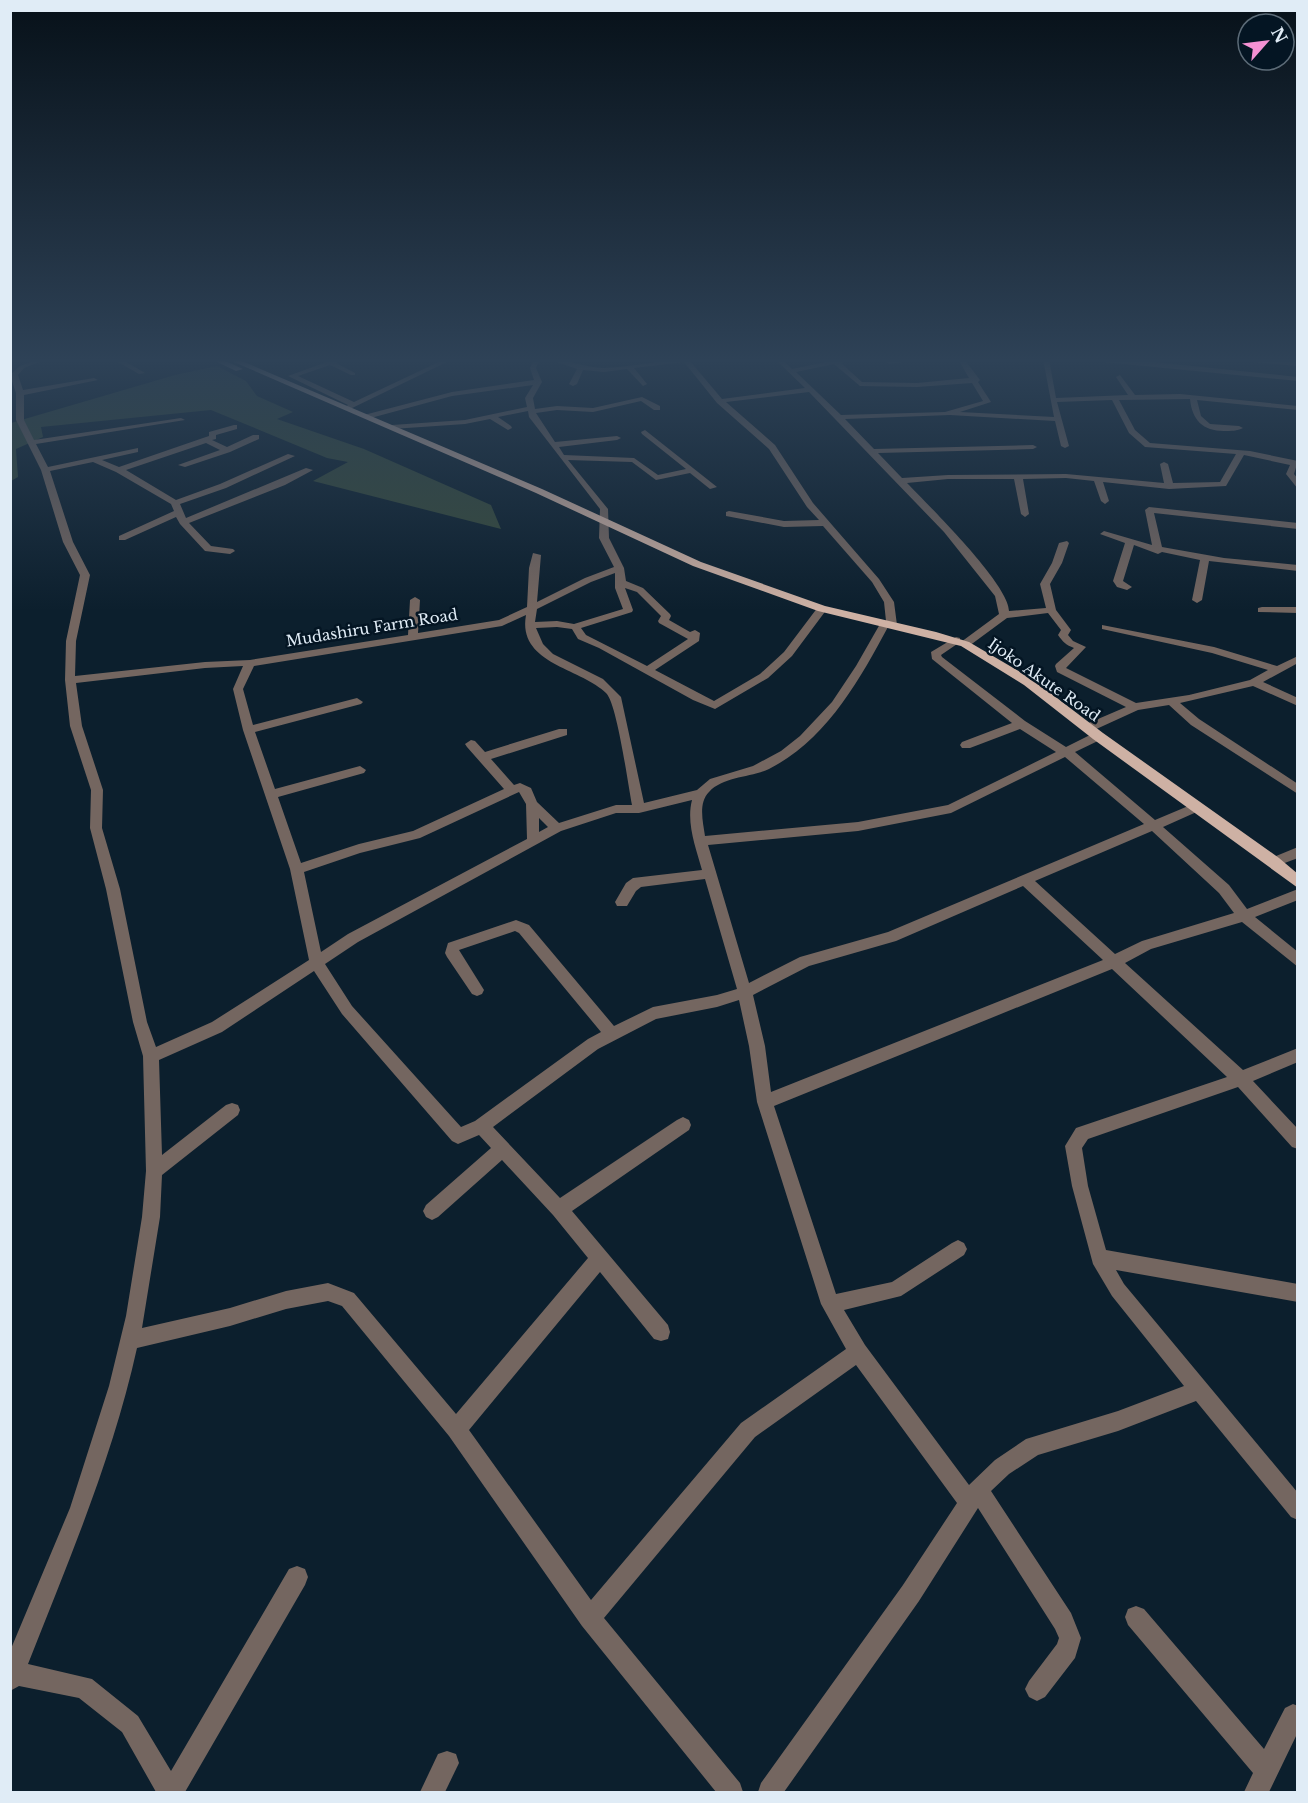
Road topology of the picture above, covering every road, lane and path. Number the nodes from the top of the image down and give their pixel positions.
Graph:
1 (30, 443) edge
2 (197, 443) edge
3 (213, 443) edge
4 (242, 443) edge
5 (414, 443) edge
6 (429, 443) edge
7 (571, 443) edge
8 (659, 443) edge
9 (768, 443) edge
10 (864, 443) edge
11 (1145, 443) edge
12 (554, 445) joint
13 (1033, 447) dead end
14 (135, 450) dead end
15 (227, 450) junction
16 (871, 451) junction
17 (1240, 453) junction
18 (291, 456) dead end
19 (562, 457) junction
20 (94, 459) junction
21 (1164, 464) dead end
22 (1296, 464) edge
23 (182, 465) dead end
24 (45, 470) junction
25 (119, 470) junction
26 (309, 470) dead end
27 (692, 470) junction
28 (1018, 477) junction
29 (1098, 480) junction
30 (899, 481) junction
31 (1169, 486) junction
32 (713, 487) dead end
33 (1298, 487) edge
34 (1105, 501) dead end
35 (177, 508) junction
36 (729, 514) dead end
37 (1025, 514) dead end
38 (183, 522) junction
39 (604, 523) junction
40 (825, 523) junction
41 (1298, 526) edge
42 (1104, 534) dead end
43 (122, 538) dead end
44 (1130, 542) junction
45 (1064, 543) dead end
46 (230, 550) dead end
47 (1158, 551) junction
48 (536, 555) dead end
49 (1205, 560) junction
50 (619, 568) junction
51 (1298, 568) edge
52 (621, 583) junction
53 (1128, 587) dead end
54 (415, 600) dead end
55 (1197, 600) dead end
56 (532, 607) junction
57 (822, 609) junction
58 (1298, 609) edge
59 (1051, 610) junction
60 (1262, 610) dead end
61 (1004, 615) junction
62 (888, 624) junction
63 (530, 625) junction
64 (575, 627) junction
65 (1106, 627) dead end
66 (413, 635) junction
67 (961, 642) junction
68 (1298, 658) edge
69 (250, 663) junction
70 (647, 670) junction
71 (1279, 670) junction
72 (70, 680) junction
73 (1254, 682) junction
74 (1170, 700) junction
75 (357, 702) dead end
76 (1298, 703) edge
77 (1135, 707) junction
78 (1021, 724) junction
79 (249, 730) junction
80 (563, 732) dead end
81 (1093, 732) junction
82 (471, 744) dead end
83 (966, 744) dead end
84 (1062, 752) junction
85 (483, 758) junction
86 (360, 770) dead end
87 (512, 790) junction
88 (1298, 790) edge
89 (700, 793) junction
90 (272, 794) junction
91 (532, 804) junction
92 (1197, 807) junction
93 (639, 809) junction
94 (1155, 825) junction
95 (556, 828) junction
96 (533, 840) junction
97 (700, 841) junction
98 (1298, 852) edge
99 (1274, 862) junction
100 (297, 869) junction
101 (709, 874) junction
102 (1024, 879) junction
103 (1298, 883) edge
104 (1298, 894) edge
105 (622, 902) dead end
106 (1244, 916) junction
107 (316, 961) junction
108 (1298, 961) edge
109 (1113, 962) junction
110 (477, 990) dead end
111 (745, 992) junction
112 (612, 1034) junction
113 (1298, 1055) edge
114 (151, 1056) junction
115 (1241, 1079) junction
116 (765, 1102) junction
117 (232, 1110) dead end
118 (683, 1125) dead end
119 (481, 1126) junction
120 (1298, 1141) edge
121 (502, 1149) junction
122 (154, 1171) junction
123 (559, 1209) junction
124 (432, 1211) dead end
125 (958, 1249) dead end
126 (600, 1258) junction
127 (1099, 1258) junction
128 (1298, 1293) edge
129 (830, 1304) junction
130 (661, 1332) dead end
131 (129, 1340) junction
132 (858, 1352) junction
133 (1201, 1389) junction
134 (456, 1429) junction
135 (974, 1496) junction
136 (1298, 1510) edge
137 (297, 1577) dead end
138 (1136, 1617) dead end
139 (590, 1618) junction
140 (12, 1677) edge
141 (1037, 1689) dead end
142 (1293, 1716) dead end
143 (447, 1763) dead end
144 (1267, 1771) junction
145 (171, 1792) edge
146 (432, 1792) edge
147 (731, 1792) edge
148 (771, 1792) edge
149 (1256, 1792) edge

1 - 24 street
2 - 25 street
3 - 15 street
4 - 15 street
5 - 39 main road, Ijoko Akute Road
6 - 39 main road, Ijoko Akute Road
7 - 12 street
8 - 27 street
9 - 40 street
10 - 16 street
11 - 17 street
12 - 19 street
13 - 16 street
14 - 20 street
15 - 23 street
16 - 30 street
17 - 22 street
17 - 31 street
18 - 35 street
19 - 27 street
19 - 39 street
20 - 24 street
20 - 25 street
21 - 31 street
22 - 33 street
24 - 72 street
25 - 35 street
26 - 38 street
27 - 32 street
28 - 29 street
28 - 30 street
28 - 37 street
29 - 31 street
29 - 34 street
30 - 61 street
35 - 38 street
35 - 43 street
36 - 40 street
38 - 46 street
39 - 50 street
39 - 57 main road, Ijoko Akute Road
40 - 62 street
41 - 47 street
42 - 44 street
44 - 47 street
44 - 53 street
45 - 59 street
47 - 49 street
48 - 56 street
49 - 51 street
49 - 55 street
50 - 52 street
50 - 56 street, Mudashiru Farm Road
52 - 64 street
52 - 70 street
54 - 66 street
56 - 63 street
56 - 66 street, Mudashiru Farm Road
57 - 62 main road, Ijoko Akute Road
57 - 70 street
58 - 60 street
59 - 61 street
59 - 77 street
61 - 67 street
62 - 67 main road, Ijoko Akute Road
62 - 89 street
63 - 64 street
63 - 93 street
64 - 70 street
65 - 71 street
66 - 69 street, Mudashiru Farm Road
67 - 78 street
67 - 81 main road, Ijoko Akute Road
68 - 71 street
69 - 72 street, Mudashiru Farm Road
69 - 79 street
71 - 73 street
72 - 114 street
73 - 74 street
73 - 76 street
74 - 77 street
74 - 88 street
75 - 79 street
77 - 81 street
78 - 83 street
78 - 84 street
79 - 90 street
80 - 85 street
81 - 84 street
81 - 92 main road, Ijoko Akute Road
82 - 85 street
84 - 94 street
84 - 97 street
85 - 87 street
86 - 90 street
87 - 91 street
87 - 100 street
89 - 93 street
89 - 97 street
90 - 100 street
91 - 95 street
91 - 96 street
92 - 94 street
92 - 99 main road, Ijoko Akute Road
93 - 95 street
94 - 102 street
94 - 106 street
95 - 96 street
96 - 107 street
97 - 101 street
98 - 99 street
99 - 103 main road, Ijoko Akute Road
100 - 107 street
101 - 105 street
101 - 111 street
102 - 109 street
102 - 111 street
104 - 106 street
106 - 108 street
106 - 109 street
107 - 114 street
107 - 119 street
109 - 115 street
109 - 116 street
110 - 112 street
111 - 112 street
111 - 116 street
112 - 119 street
113 - 115 street
114 - 122 street
115 - 120 street
115 - 127 street
116 - 129 street
117 - 122 street
118 - 123 street
119 - 121 street
121 - 123 street
121 - 124 street
122 - 131 street
123 - 126 street
125 - 129 street
126 - 130 street
126 - 134 street
127 - 128 street
127 - 133 street
129 - 132 street
131 - 134 street
131 - 140 street
132 - 135 street
132 - 139 street
133 - 135 street
133 - 136 street
134 - 139 street
135 - 141 street
135 - 148 street
137 - 145 street
138 - 144 street
139 - 147 street
140 - 145 street
142 - 144 street
143 - 146 street
144 - 149 street

